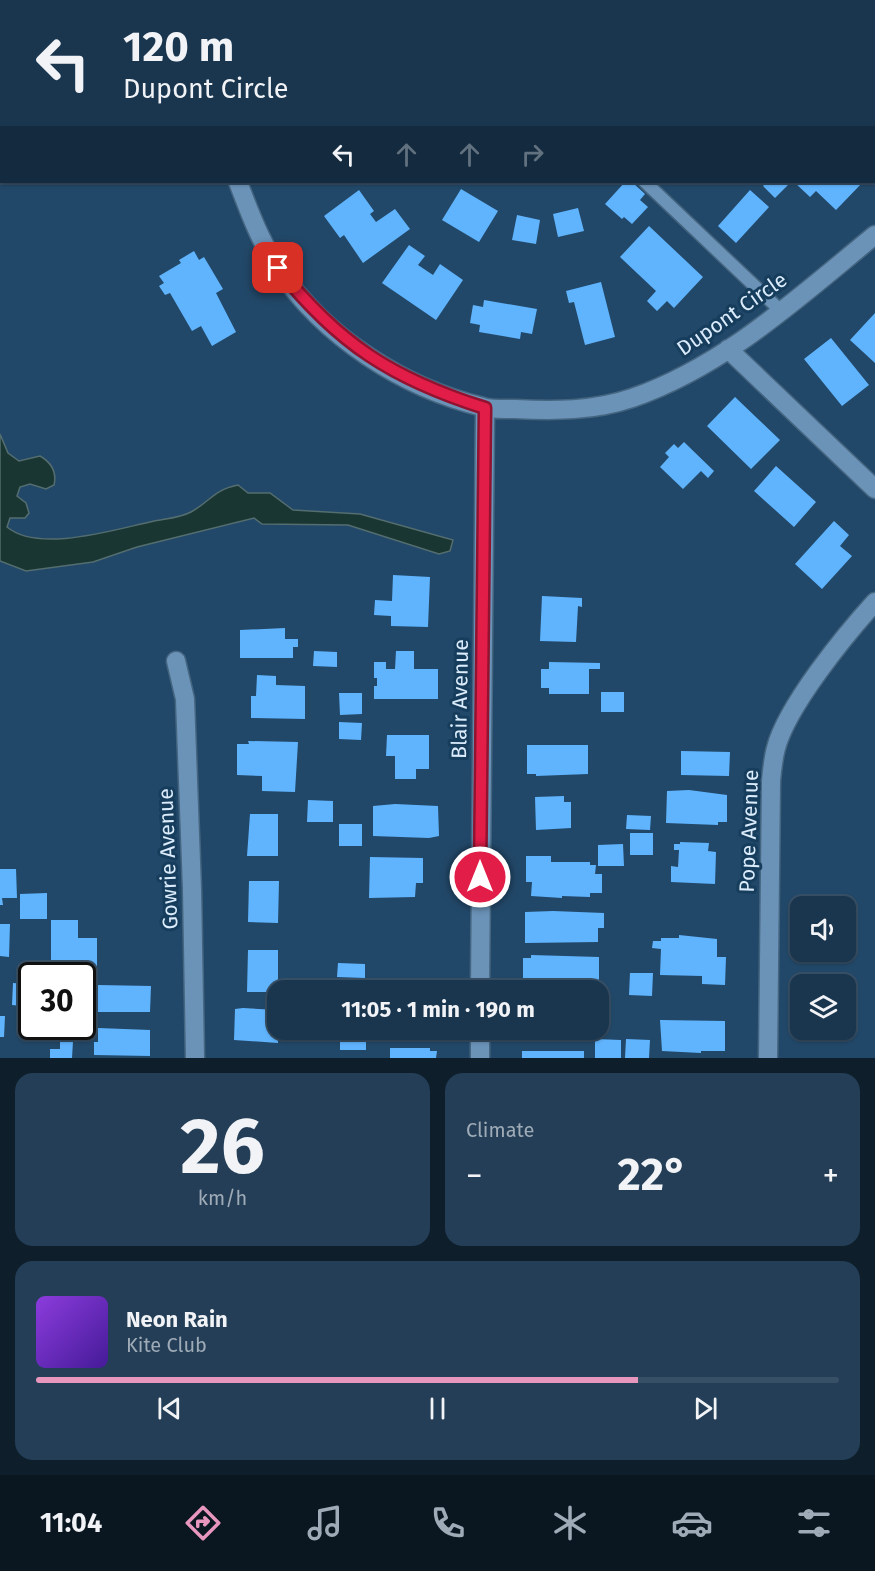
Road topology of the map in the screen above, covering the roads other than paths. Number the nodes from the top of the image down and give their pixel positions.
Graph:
1 (238, 183) edge
2 (646, 183) edge
3 (875, 235) edge
4 (781, 311) junction
5 (728, 350) junction
6 (485, 408) junction
7 (875, 489) edge
8 (875, 602) edge
9 (176, 661) dead end
10 (480, 980) edge
11 (480, 1040) edge
12 (195, 1058) edge
13 (480, 1058) edge
14 (768, 1058) edge

1 - 6 street, Dupont Circle
2 - 4 lane
3 - 4 street, Dupont Circle
4 - 5 street, Dupont Circle
5 - 6 street, Dupont Circle
5 - 7 street
6 - 10 street, Blair Avenue
8 - 14 street, Pope Avenue
9 - 12 street, Gowrie Avenue
11 - 13 street

